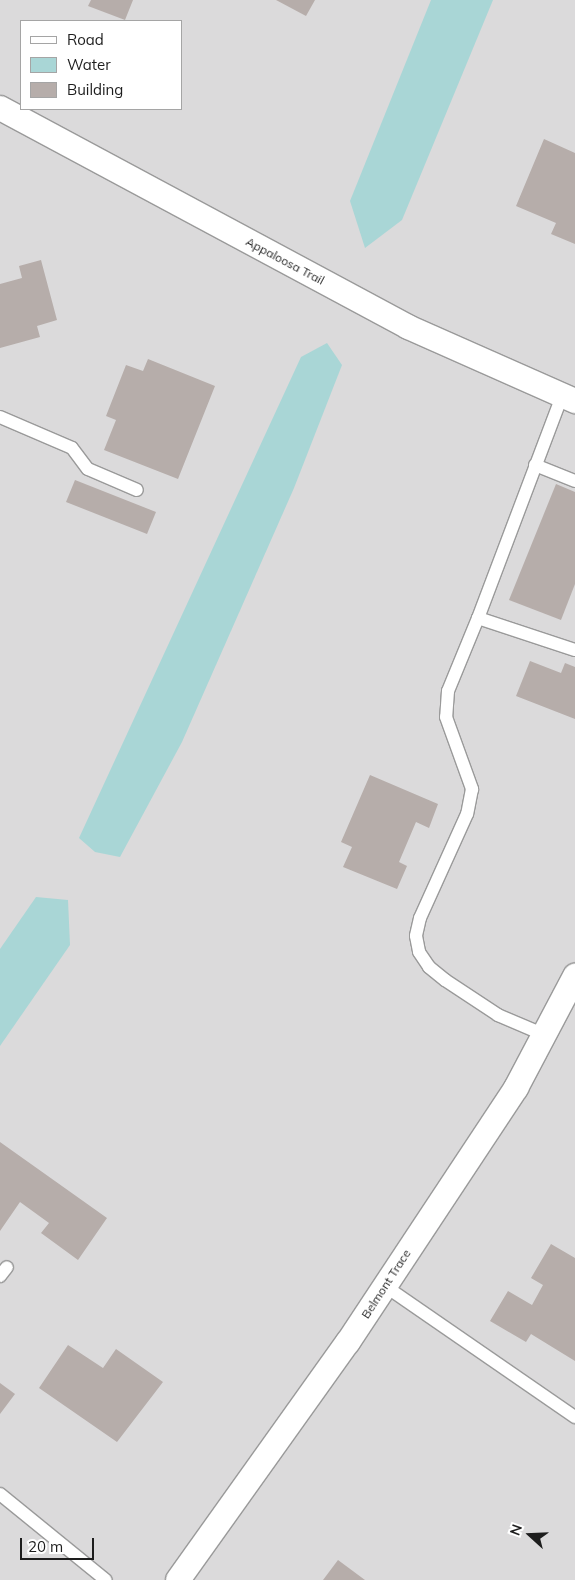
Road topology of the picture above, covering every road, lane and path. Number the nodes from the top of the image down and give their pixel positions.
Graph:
1 (0, 108) edge
2 (568, 399) edge
3 (0, 417) edge
4 (535, 466) junction
5 (575, 480) edge
6 (137, 490) dead end
7 (478, 618) junction
8 (575, 650) edge
9 (575, 976) edge
10 (544, 1035) junction
11 (385, 1286) junction
12 (575, 1418) edge
13 (0, 1494) edge
14 (106, 1580) edge
15 (178, 1580) edge

1 - 2 street, Appaloosa Trail
2 - 4 lane
3 - 6 lane
4 - 5 lane
4 - 7 lane
7 - 8 lane
7 - 10 lane
9 - 10 street, Belmont Trace
10 - 11 street, Belmont Trace
11 - 12 lane
11 - 15 street, Belmont Trace
13 - 14 lane

